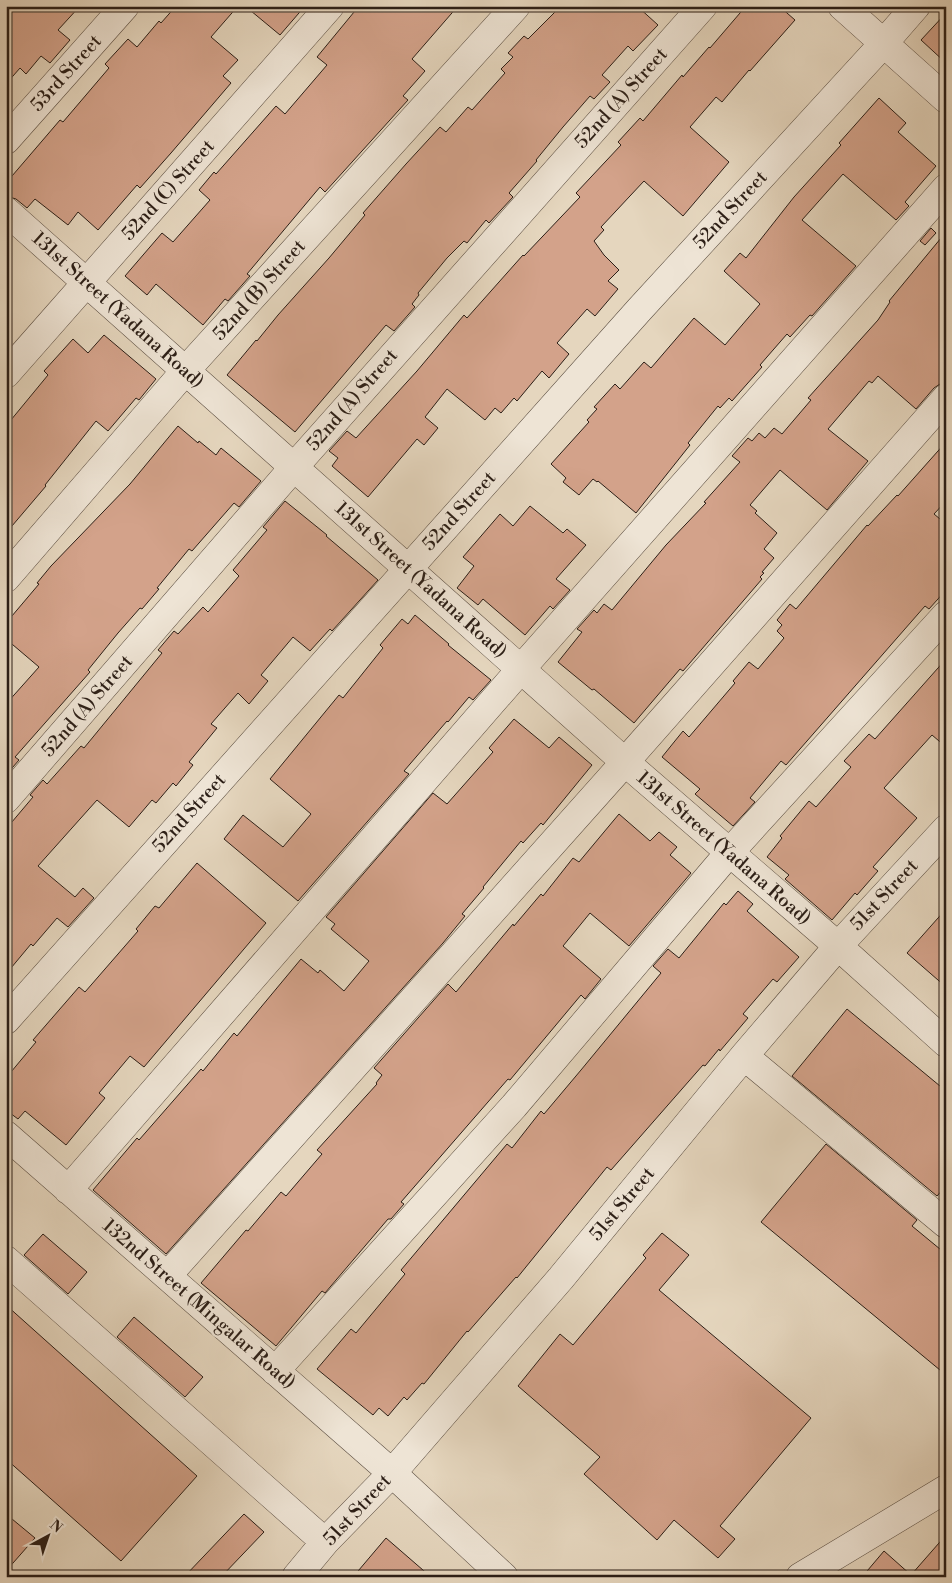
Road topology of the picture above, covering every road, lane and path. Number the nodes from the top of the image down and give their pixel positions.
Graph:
1 (126, 6) edge
2 (330, 6) edge
3 (516, 6) edge
4 (703, 6) edge
5 (842, 6) edge
6 (916, 6) edge
7 (884, 44) junction
8 (946, 99) edge
9 (6, 140) edge
10 (946, 188) edge
11 (6, 211) edge
12 (86, 282) junction
13 (186, 370) junction
14 (6, 374) edge
15 (946, 398) edge
16 (294, 467) junction
17 (407, 568) junction
18 (6, 578) edge
19 (946, 615) edge
20 (520, 670) junction
21 (625, 762) junction
22 (6, 799) edge
23 (946, 829) edge
24 (729, 853) junction
25 (838, 946) junction
26 (6, 1020) edge
27 (946, 1042) edge
28 (744, 1056) junction
29 (6, 1135) edge
30 (68, 1190) junction
31 (946, 1224) edge
32 (6, 1260) edge
33 (167, 1276) junction
34 (275, 1371) junction
35 (392, 1473) junction
36 (946, 1489) edge
37 (325, 1542) junction
38 (296, 1577) edge
39 (504, 1577) edge
40 (800, 1577) edge

1 - 9 street, 53rd Street
2 - 12 street, 52nd (C) Street
3 - 13 street, 52nd (B) Street
4 - 16 street, 52nd (A) Street
5 - 7 street
6 - 7 street, 52nd Street
7 - 8 street
7 - 17 street, 52nd Street
10 - 20 street
11 - 12 street, 131st Street (Yadana Road)
12 - 13 street, 131st Street (Yadana Road)
12 - 14 street, 52nd (C) Street
13 - 16 street, 131st Street (Yadana Road)
13 - 18 street, 52nd (B) Street
15 - 21 street
16 - 17 street, 131st Street (Yadana Road)
16 - 22 street, 52nd (A) Street
17 - 20 street, 131st Street (Yadana Road)
17 - 26 street, 52nd Street
19 - 24 street
20 - 21 street, 131st Street (Yadana Road)
20 - 30 street
21 - 24 street, 131st Street (Yadana Road)
21 - 33 street
23 - 25 street, 51st Street
24 - 25 street, 131st Street (Yadana Road)
24 - 34 street
25 - 27 street, 131st Street (Yadana Road)
25 - 28 street, 51st Street
28 - 31 street
28 - 35 street, 51st Street
29 - 30 street, 132nd Street (Mingalar Road)
30 - 33 street, 132nd Street (Mingalar Road)
32 - 37 street
33 - 34 street, 132nd Street (Mingalar Road)
34 - 35 street, 132nd Street (Mingalar Road)
35 - 37 street, 51st Street
35 - 39 street, 132nd Street (Mingalar Road)
36 - 40 street
37 - 38 street, 51st Street

